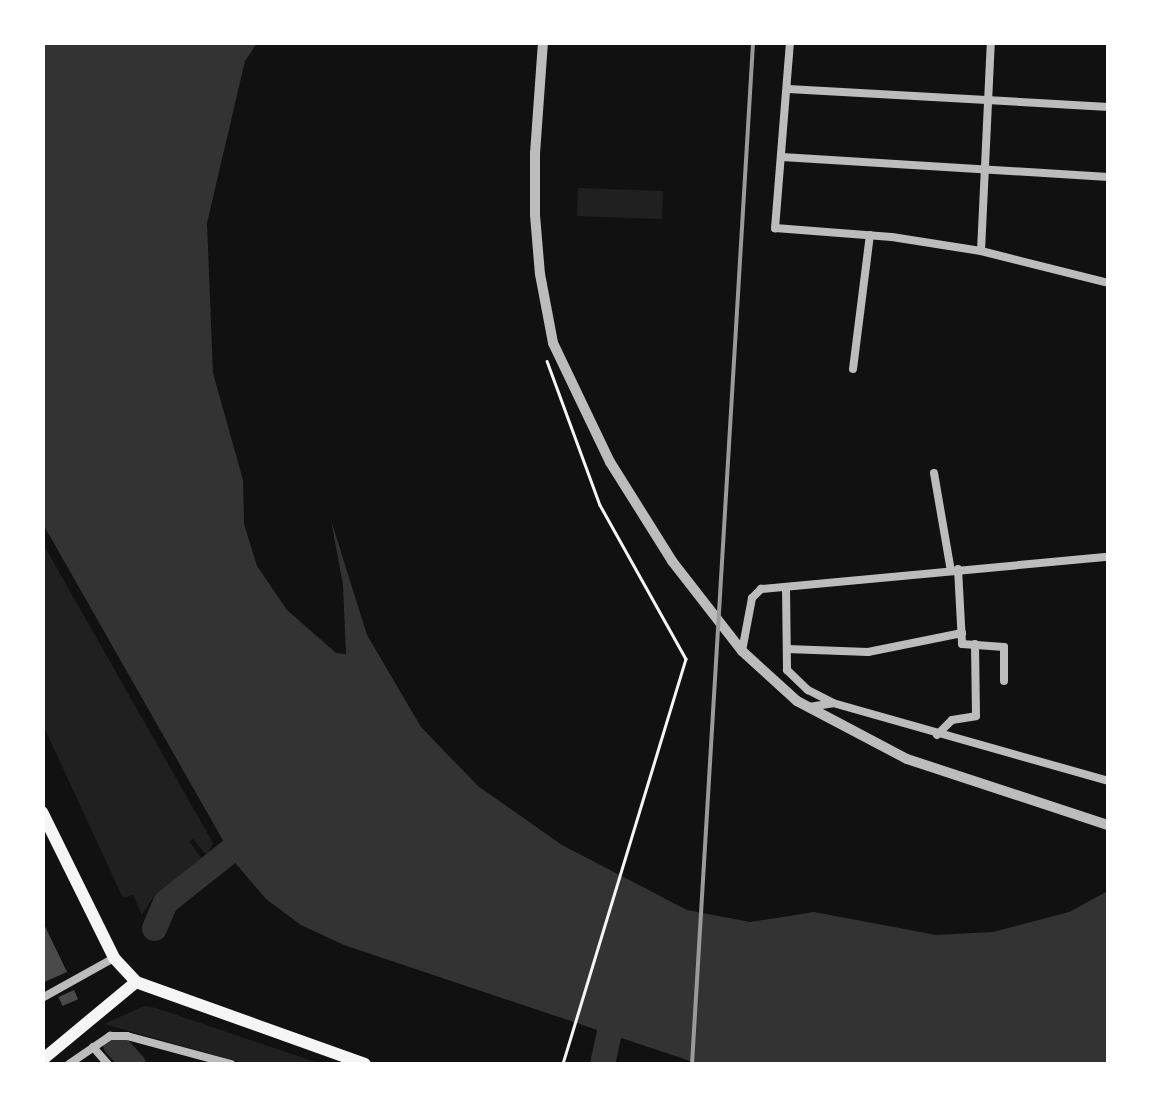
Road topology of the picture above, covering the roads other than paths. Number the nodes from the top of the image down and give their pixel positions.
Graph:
1 (543, 42) edge
2 (790, 42) edge
3 (991, 42) edge
4 (788, 89) junction
5 (988, 100) junction
6 (1108, 107) edge
7 (782, 157) junction
8 (984, 168) junction
9 (1108, 176) edge
10 (870, 235) junction
11 (980, 251) junction
12 (1108, 283) edge
13 (852, 369) dead end
14 (934, 472) dead end
15 (1108, 557) edge
16 (955, 570) junction
17 (786, 587) junction
18 (962, 633) junction
19 (975, 644) junction
20 (786, 649) junction
21 (742, 652) junction
22 (1004, 681) dead end
23 (833, 703) junction
24 (808, 707) junction
25 (937, 735) junction
26 (1108, 781) edge
27 (42, 812) edge
28 (1108, 825) edge
29 (114, 958) junction
30 (136, 982) junction
31 (42, 998) edge
32 (92, 1047) junction
33 (45, 1058) edge
34 (69, 1064) edge
35 (108, 1064) edge
36 (231, 1064) edge
37 (365, 1064) edge

1 - 21 street
2 - 4 street
3 - 5 street
4 - 5 street
4 - 7 street
5 - 6 street
5 - 8 street
7 - 8 street
7 - 10 street
8 - 9 street
8 - 11 street
10 - 11 street
10 - 13 street
11 - 12 street
14 - 16 street
15 - 16 street
16 - 17 street
16 - 18 street
17 - 20 street
17 - 21 street
18 - 19 street
18 - 20 street
19 - 22 street
19 - 25 street
20 - 23 street
21 - 24 street
23 - 24 street
23 - 25 street
24 - 28 street
25 - 26 street
27 - 29 highway
29 - 30 highway
29 - 31 street
30 - 33 highway
30 - 37 highway
32 - 34 street
32 - 35 street
32 - 36 street

